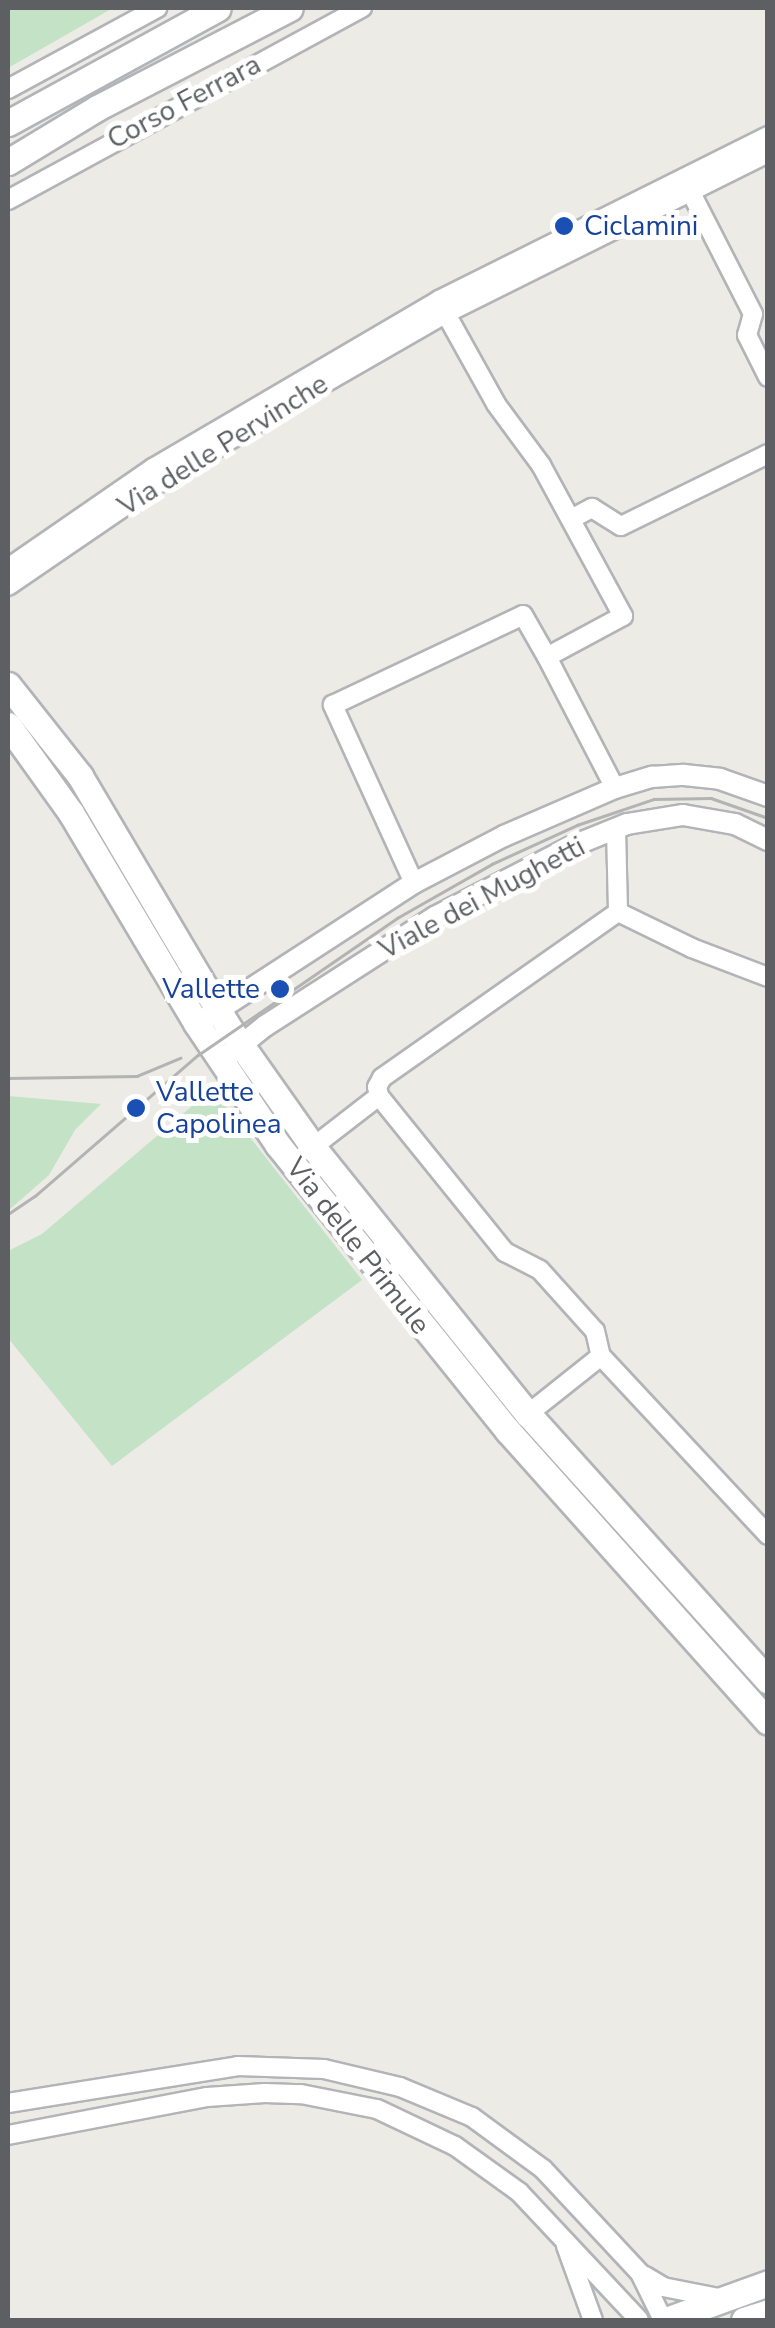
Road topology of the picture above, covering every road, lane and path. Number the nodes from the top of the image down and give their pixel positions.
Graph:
1 (157, 8) edge
2 (218, 8) edge
3 (290, 8) edge
4 (362, 8) edge
5 (8, 89) edge
6 (66, 89) junction
7 (8, 114) edge
8 (8, 123) edge
9 (768, 136) edge
10 (768, 153) edge
11 (8, 162) edge
12 (687, 185) junction
13 (8, 200) edge
14 (442, 307) junction
15 (768, 377) edge
16 (768, 454) edge
17 (571, 519) junction
18 (8, 568) edge
19 (8, 586) edge
20 (546, 657) junction
21 (8, 685) edge
22 (8, 726) edge
23 (615, 788) junction
24 (768, 796) edge
25 (616, 828) junction
26 (768, 840) edge
27 (414, 884) junction
28 (618, 912) junction
29 (768, 977) edge
30 (208, 1018) junction
31 (240, 1045) junction
32 (220, 1062) junction
33 (380, 1096) junction
34 (313, 1147) junction
35 (600, 1356) junction
36 (528, 1414) junction
37 (508, 1432) junction
38 (768, 1535) edge
39 (768, 1681) edge
40 (768, 1722) edge
41 (8, 2104) edge
42 (8, 2134) edge
43 (562, 2238) junction
44 (640, 2273) junction
45 (768, 2283) edge
46 (723, 2299) junction
47 (768, 2312) edge
48 (593, 2320) edge
49 (639, 2320) edge
50 (665, 2320) edge
51 (744, 2320) edge

1 - 5 street
2 - 6 main road
3 - 11 main road, Corso Ferrara
4 - 13 street, Corso Ferrara
6 - 7 street
6 - 8 main road
9 - 12 street, Via delle Pervinche
10 - 12 street, Via delle Pervinche
12 - 14 street, Via delle Pervinche
12 - 15 street
14 - 17 street
14 - 18 street, Via delle Pervinche
14 - 19 street, Via delle Pervinche
16 - 17 street
17 - 20 street
20 - 23 street, Viale dei Mughetti
20 - 27 street, Viale dei Mughetti
21 - 30 main road, Via delle Primule
22 - 30 main road, Via delle Primule
23 - 24 street, Viale dei Mughetti
23 - 27 street, Viale dei Mughetti
25 - 26 street, Viale dei Mughetti
25 - 28 street
25 - 31 street, Viale dei Mughetti
27 - 30 street, Viale dei Mughetti
28 - 29 street
28 - 33 street, Via delle Primule
30 - 31 main road, Via delle Primule
30 - 32 main road, Via delle Primule
31 - 32 street, Viale dei Mughetti
31 - 34 main road, Via delle Primule
32 - 37 main road, Via delle Primule
33 - 34 street, Via delle Primule
33 - 35 street
34 - 36 main road, Via delle Primule
35 - 36 street
35 - 38 street
36 - 37 main road
36 - 39 main road, Via delle Primule
37 - 40 main road, Via delle Primule
41 - 44 street
42 - 43 street
43 - 48 street
43 - 49 street
44 - 46 street
44 - 50 street
45 - 46 main road
46 - 50 main road
47 - 51 main road

